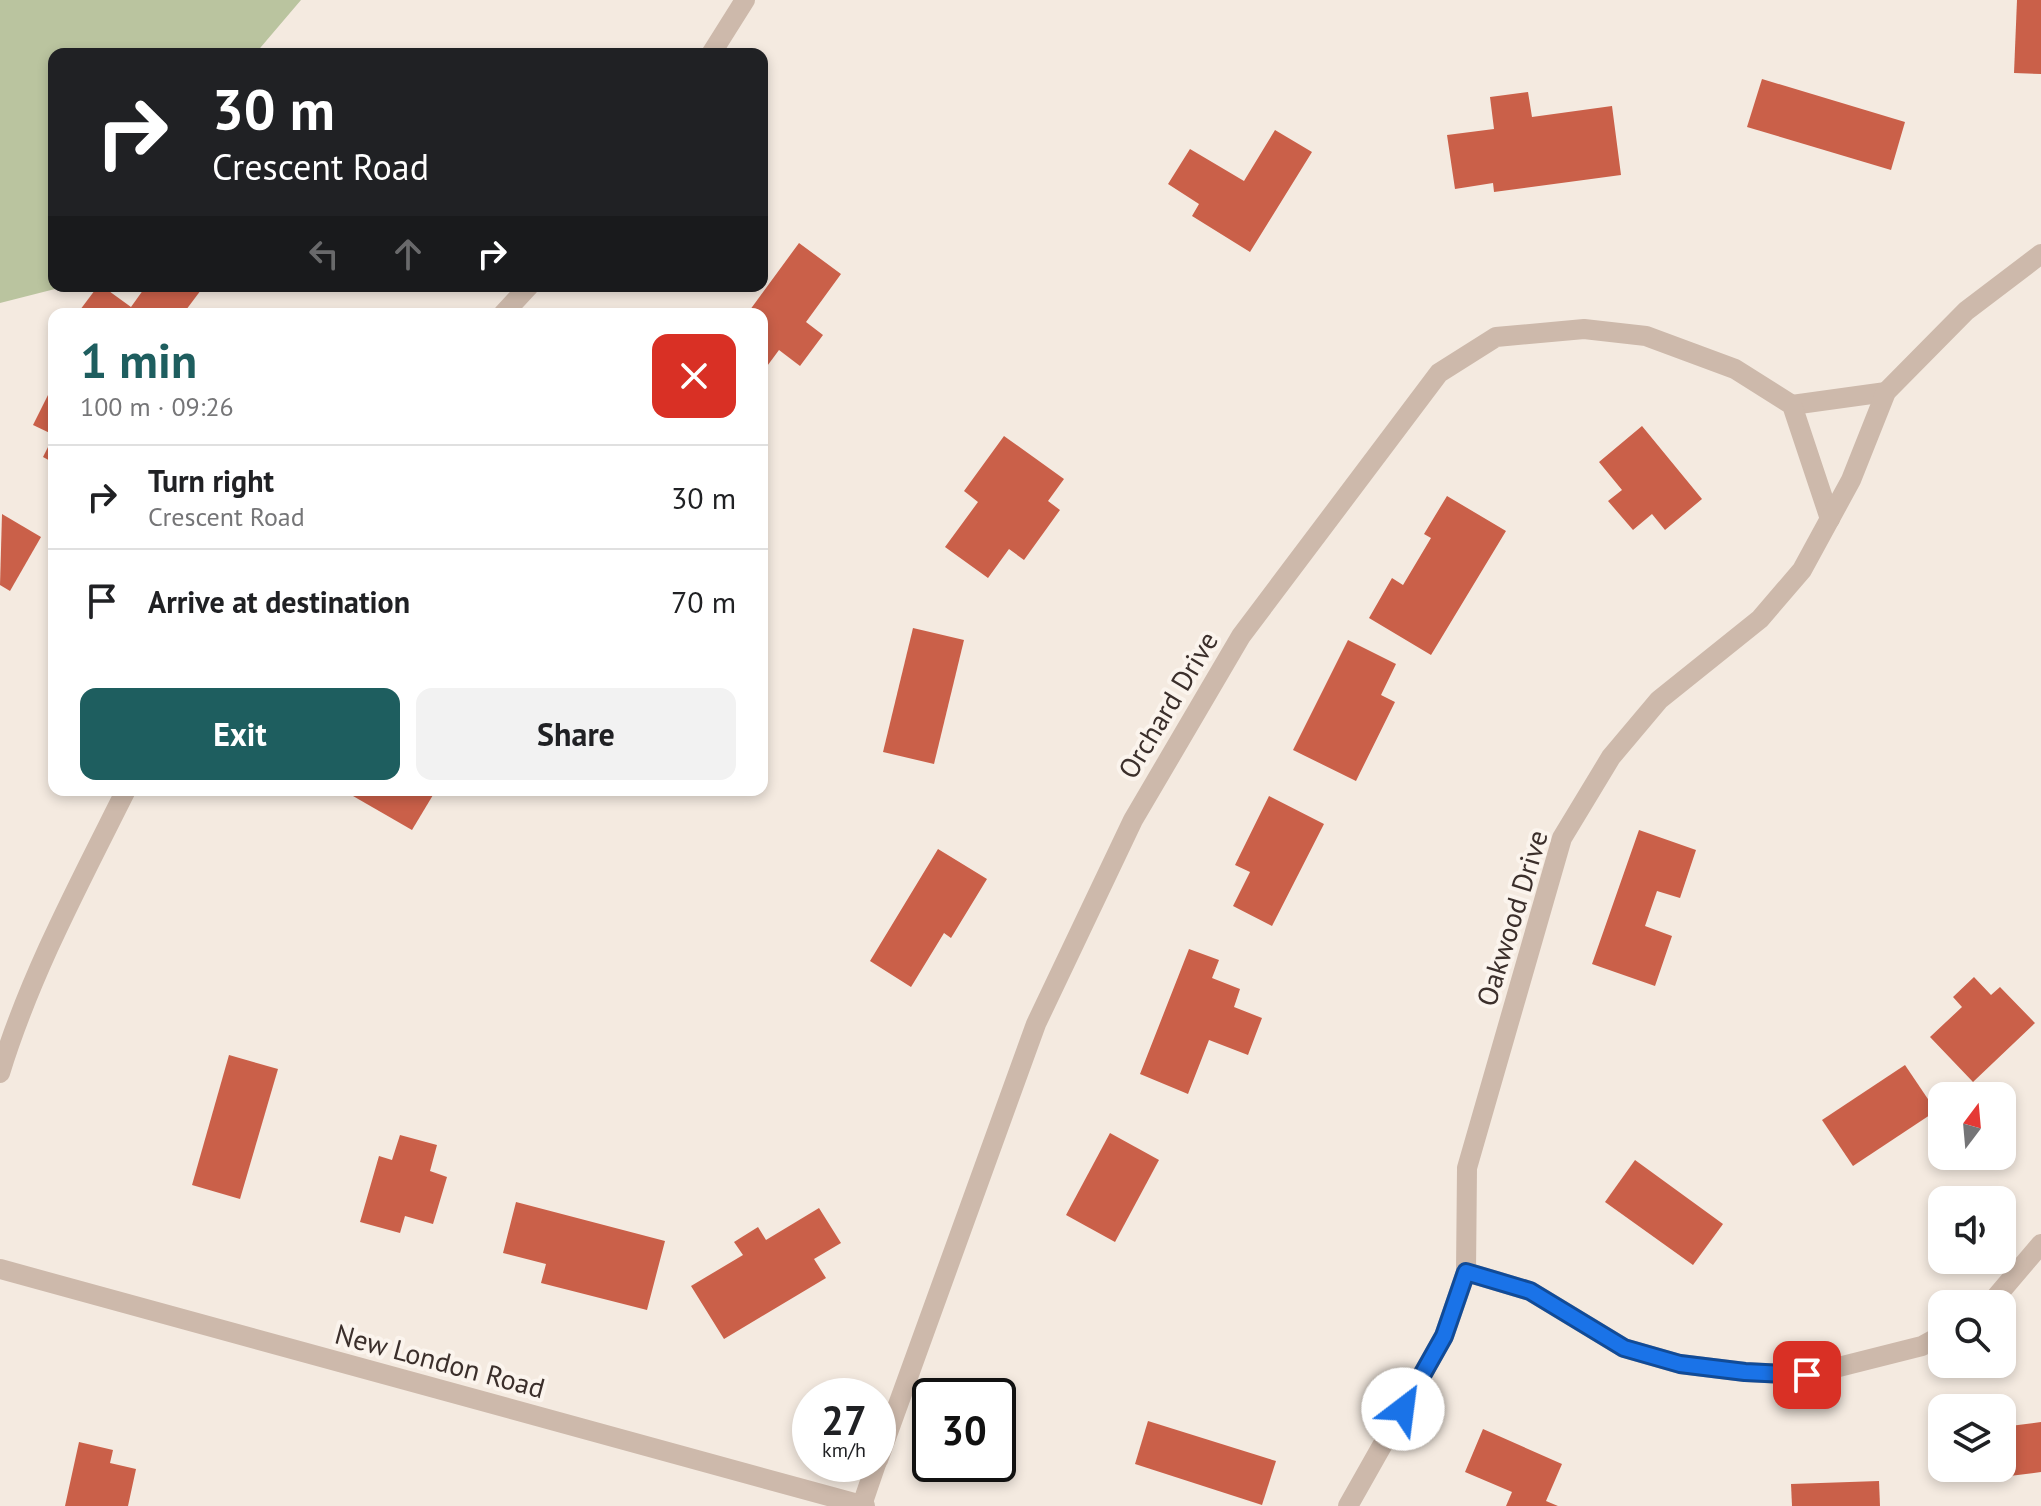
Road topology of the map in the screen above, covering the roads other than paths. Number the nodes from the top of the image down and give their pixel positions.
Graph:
1 (745, 0) edge
2 (715, 48) edge
3 (2041, 254) edge
4 (523, 292) edge
5 (509, 308) edge
6 (1886, 392) junction
7 (1792, 405) junction
8 (1830, 519) junction
9 (123, 796) edge
10 (0, 1073) edge
11 (2041, 1244) edge
12 (0, 1269) edge
13 (1466, 1272) junction
14 (2002, 1290) edge
15 (1928, 1343) edge
16 (896, 1410) edge
17 (871, 1482) edge
18 (863, 1506) edge
19 (1348, 1506) edge

1 - 2 street
3 - 6 street, Oakwood Drive
4 - 5 street
6 - 7 street
6 - 8 street, Oakwood Drive
7 - 8 street
7 - 16 street, Orchard Drive
8 - 13 street, Oakwood Drive
9 - 10 street
11 - 14 street
12 - 18 street, New London Road
13 - 15 street
13 - 19 street, Oakwood Drive
17 - 18 street, Orchard Drive

